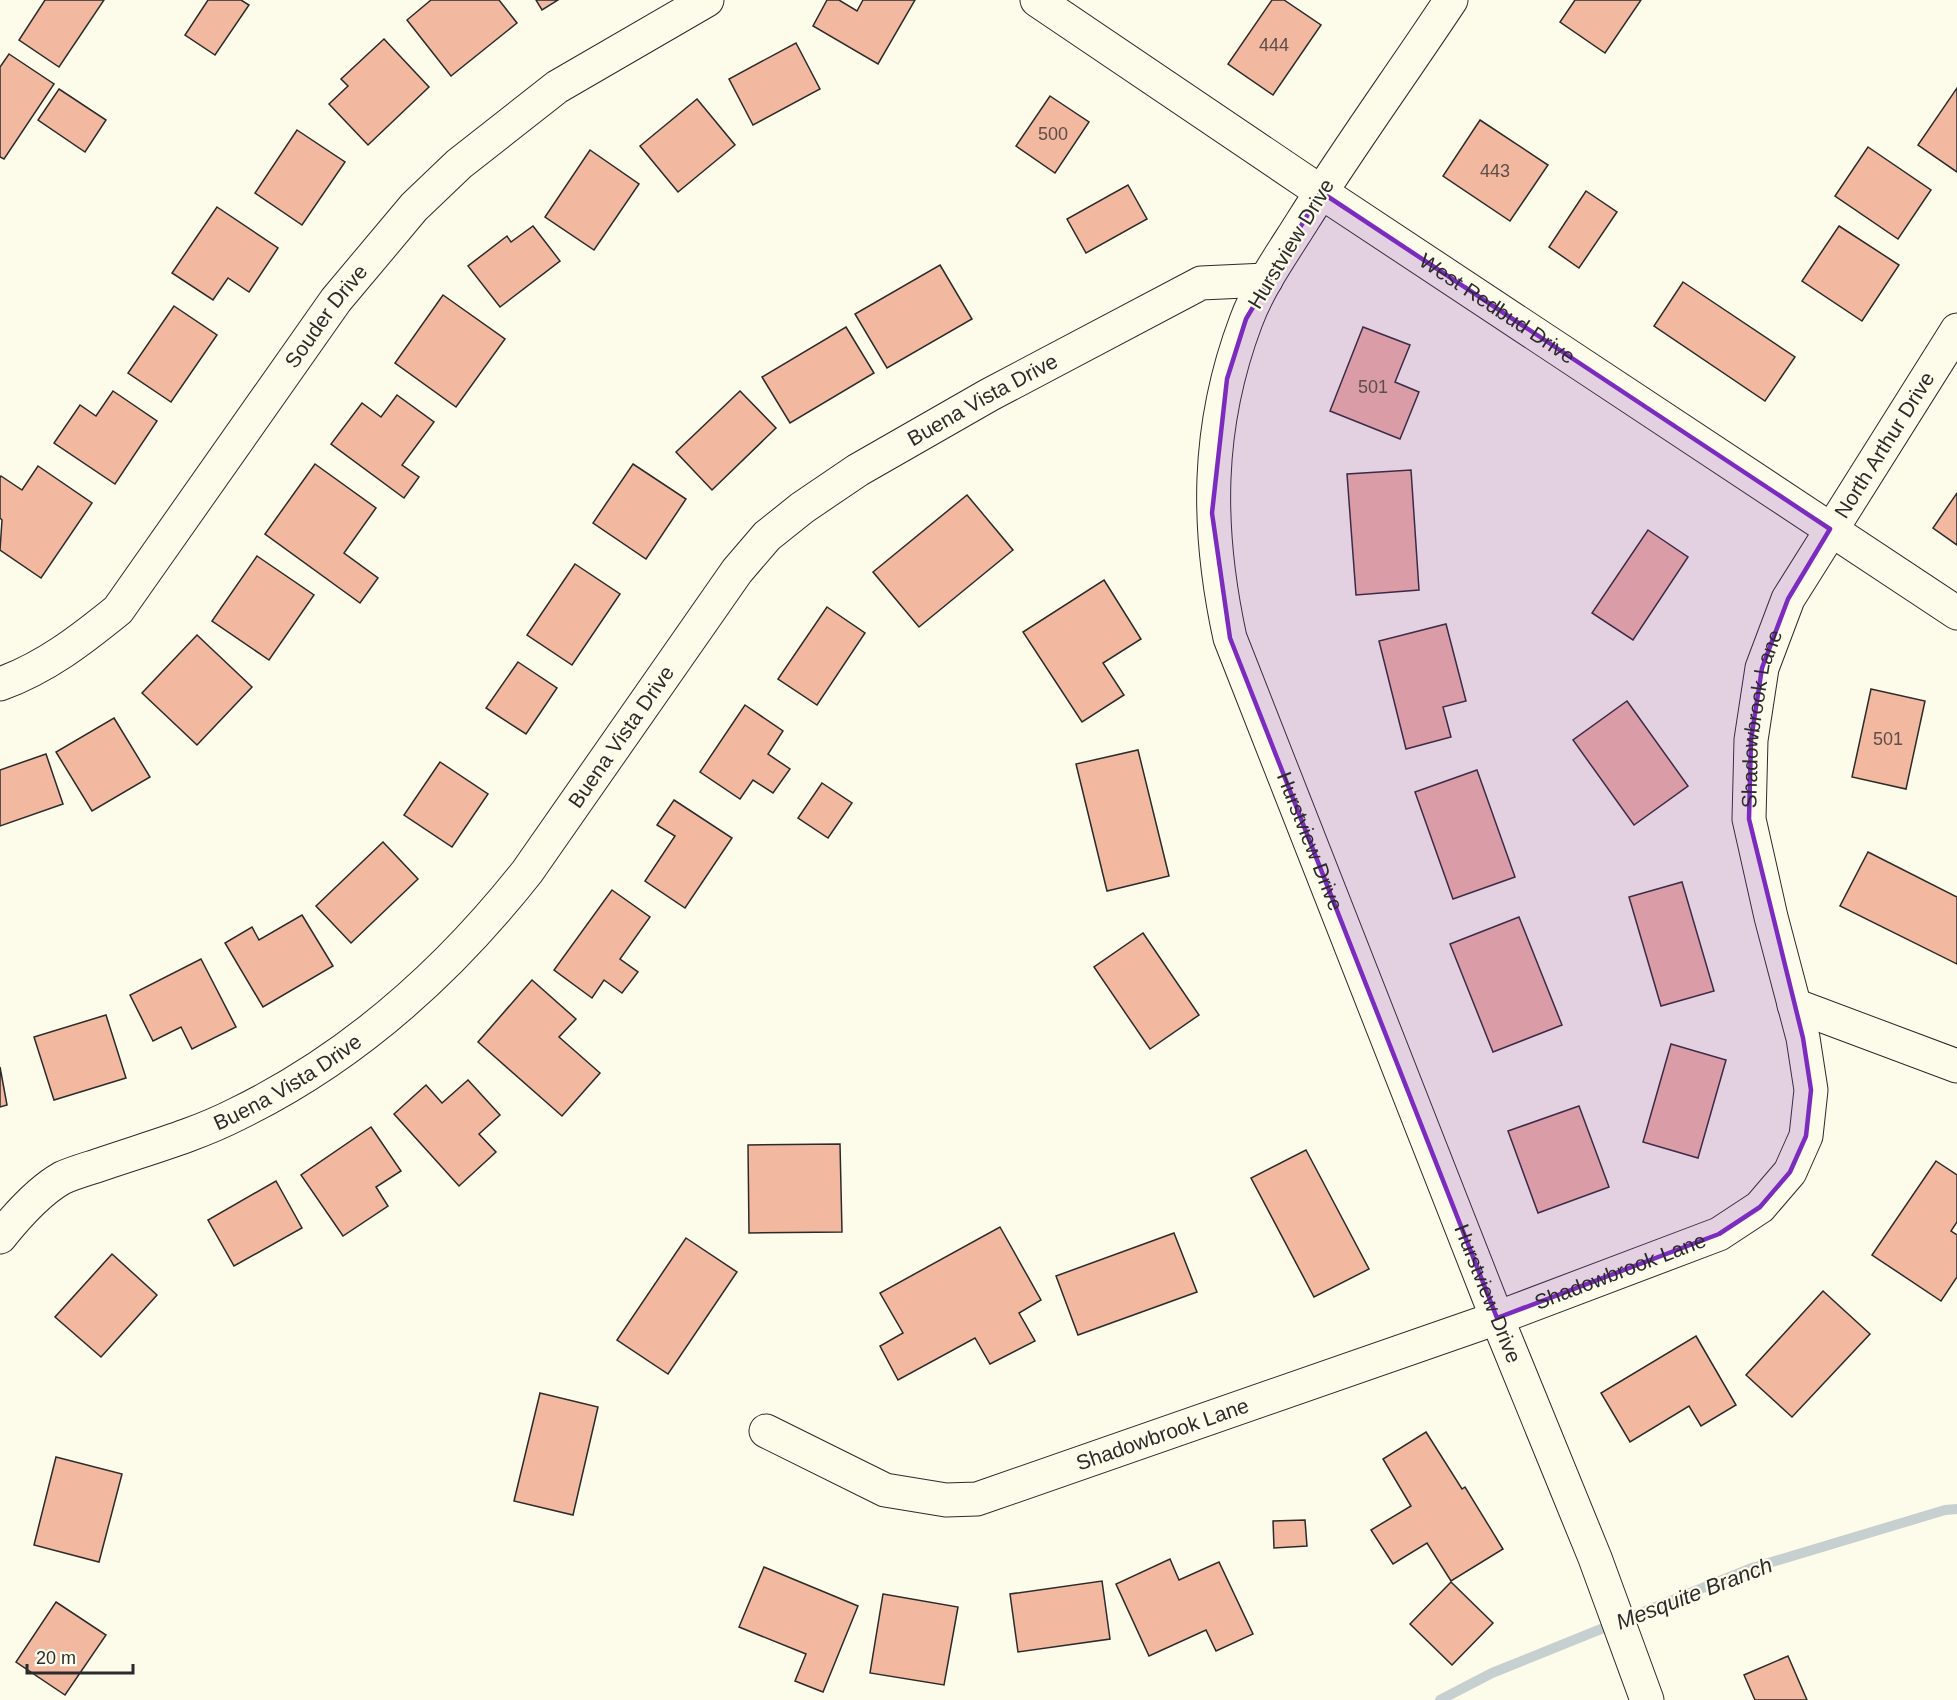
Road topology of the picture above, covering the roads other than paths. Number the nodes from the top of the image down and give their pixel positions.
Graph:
1 (706, 0) edge
2 (1037, 0) edge
3 (1451, 0) edge
4 (1321, 192) junction
5 (1266, 279) junction
6 (1957, 330) edge
7 (1830, 529) junction
8 (1957, 614) edge
9 (0, 684) edge
10 (1794, 1005) junction
11 (1957, 1066) edge
12 (0, 1238) edge
13 (1497, 1318) junction
14 (766, 1431) dead end
15 (1643, 1689) edge

1 - 9 street, Souder Drive
2 - 4 street, West Redbud Drive
3 - 4 street, Hurstview Drive
4 - 5 street, Hurstview Drive
4 - 7 street, West Redbud Drive
5 - 12 street, Buena Vista Drive
5 - 13 street, Hurstview Drive
6 - 7 street, North Arthur Drive
7 - 8 street, West Redbud Drive
7 - 10 street, Shadowbrook Lane
10 - 11 street
10 - 13 street, Shadowbrook Lane
13 - 14 street, Shadowbrook Lane
13 - 15 street, Hurstview Drive

